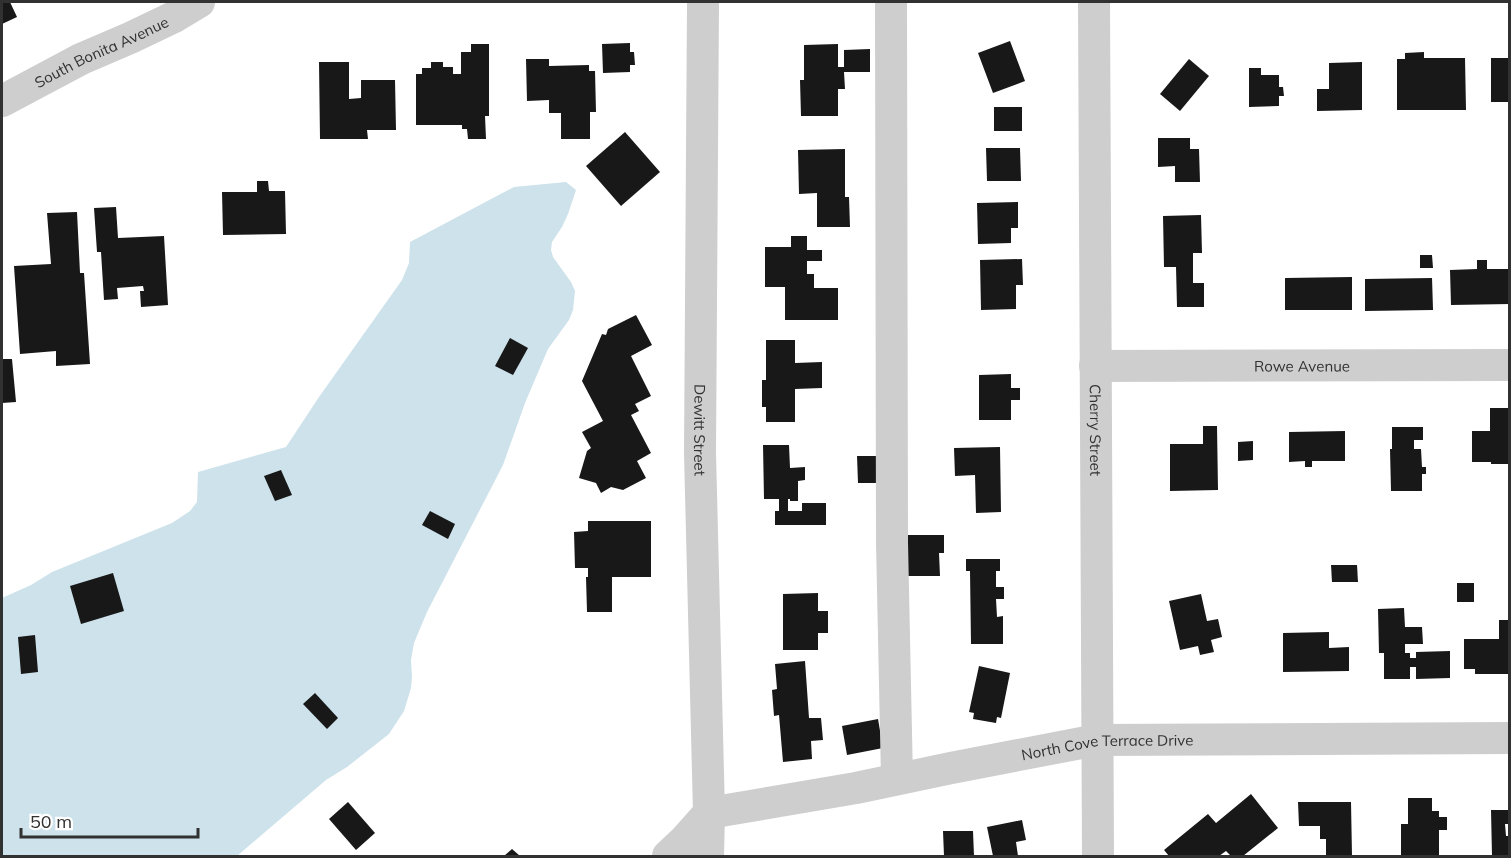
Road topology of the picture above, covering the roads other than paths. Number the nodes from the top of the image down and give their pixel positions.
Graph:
1 (199, 2) edge
2 (703, 2) edge
3 (891, 2) edge
4 (1094, 2) edge
5 (2, 101) edge
6 (1509, 365) edge
7 (1095, 366) junction
8 (1509, 738) edge
9 (1097, 740) junction
10 (897, 779) junction
11 (709, 813) junction
12 (668, 856) edge
13 (708, 856) edge
14 (1098, 856) edge

1 - 5 street, South Bonita Avenue
2 - 11 street, Dewitt Street
3 - 10 street
4 - 7 street, Cherry Street
6 - 7 street, Rowe Avenue
7 - 9 street, Cherry Street
8 - 9 street, North Cove Terrace Drive
9 - 10 street, North Cove Terrace Drive
9 - 14 street, Cherry Street
10 - 11 street, North Cove Terrace Drive
11 - 12 street
11 - 13 street, Dewitt Street

